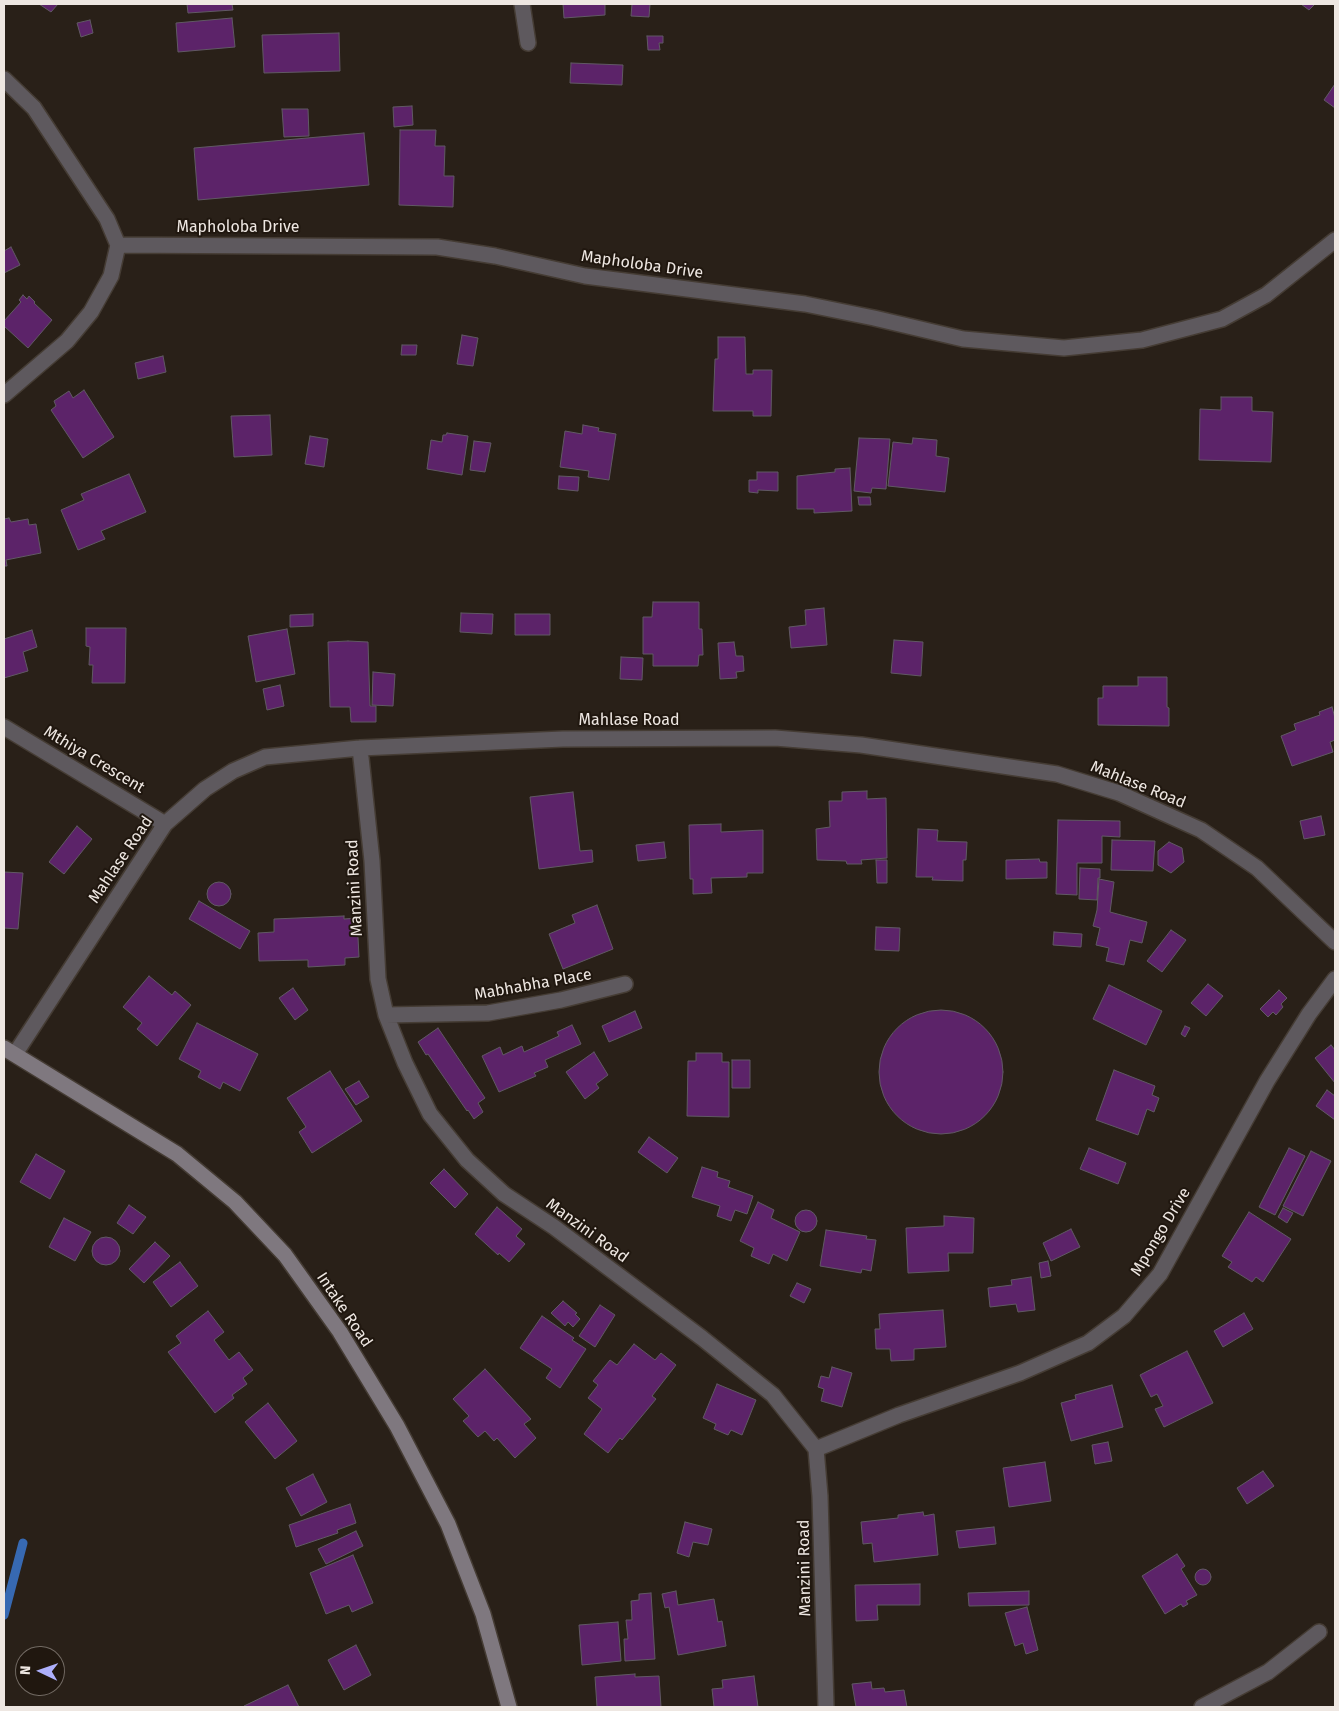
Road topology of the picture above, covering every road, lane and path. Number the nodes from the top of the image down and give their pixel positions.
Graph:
1 (522, 4) edge
2 (528, 43) dead end
3 (4, 78) edge
4 (1335, 240) edge
5 (118, 245) junction
6 (4, 395) edge
7 (4, 727) edge
8 (360, 748) junction
9 (165, 824) junction
10 (1335, 942) edge
11 (1335, 978) edge
12 (625, 984) dead end
13 (386, 1015) junction
14 (9, 1051) edge
15 (816, 1449) junction
16 (1319, 1632) dead end
17 (510, 1707) edge
18 (826, 1707) edge
19 (1202, 1707) edge

1 - 2 street
3 - 5 street
4 - 5 street, Mapholoba Drive
5 - 6 street
7 - 9 street, Mthiya Crescent
8 - 9 street, Mahlase Road
8 - 10 street, Mahlase Road
8 - 13 street, Manzini Road
9 - 14 street, Mahlase Road
11 - 15 street, Mpongo Drive
12 - 13 street, Mabhabha Place
13 - 15 street, Manzini Road
14 - 17 street, Intake Road
15 - 18 street, Manzini Road
16 - 19 street

